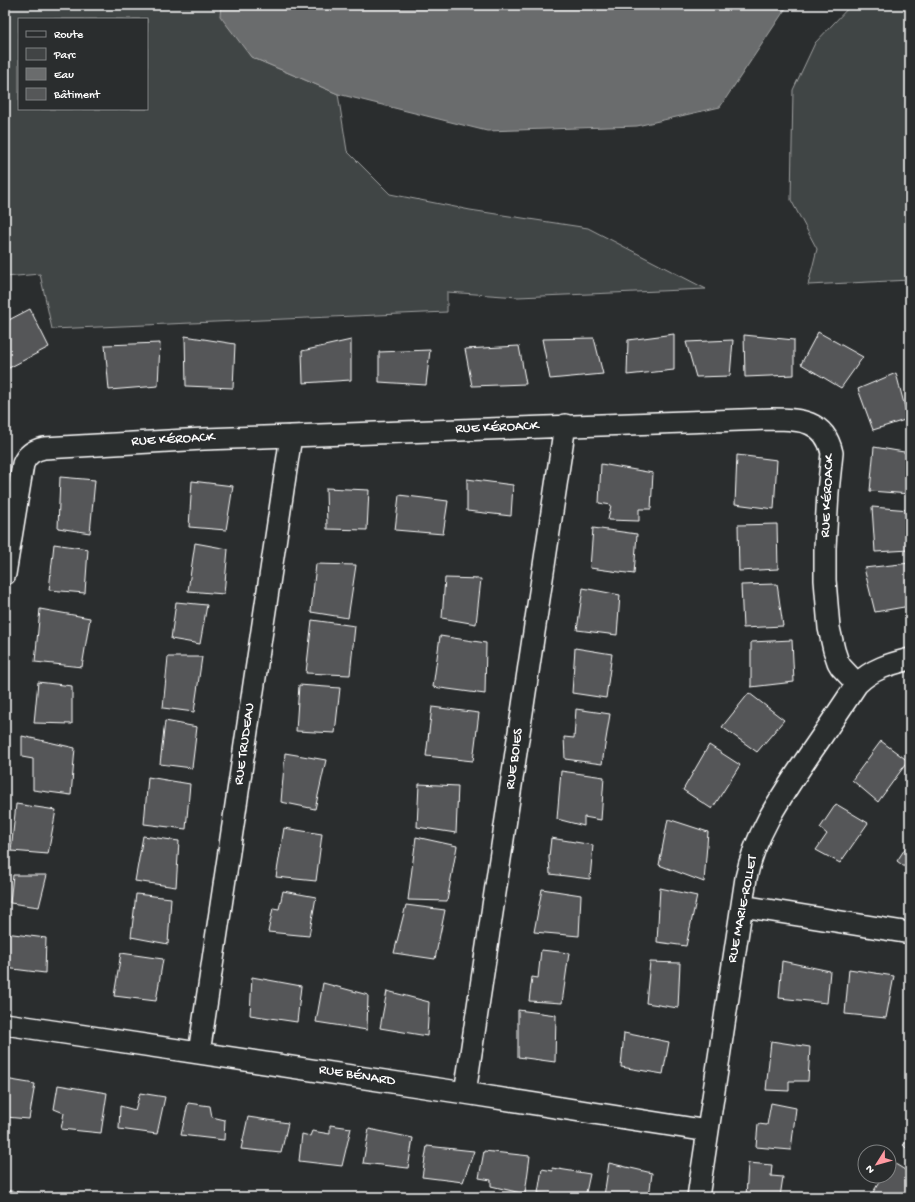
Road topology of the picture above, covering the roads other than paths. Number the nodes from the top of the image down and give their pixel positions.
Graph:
1 (565, 425) junction
2 (291, 436) junction
3 (5, 574) edge
4 (910, 659) edge
5 (857, 684) junction
6 (742, 906) junction
7 (910, 934) edge
8 (5, 1024) edge
9 (199, 1053) junction
10 (465, 1093) junction
11 (708, 1131) junction
12 (698, 1197) edge

1 - 2 street, RUE KÉROACK
1 - 5 street, RUE KÉROACK
1 - 10 street, RUE BOIES
2 - 3 street, RUE KÉROACK
2 - 9 street, RUE TRUDEAU
4 - 5 street, RUE MARIE-ROLLET
5 - 6 street, RUE MARIE-ROLLET
6 - 7 street
6 - 11 street, RUE MARIE-ROLLET
8 - 9 street, RUE BÉNARD
9 - 10 street, RUE BÉNARD
10 - 11 street, RUE BÉNARD
11 - 12 street, RUE MARIE-ROLLET

